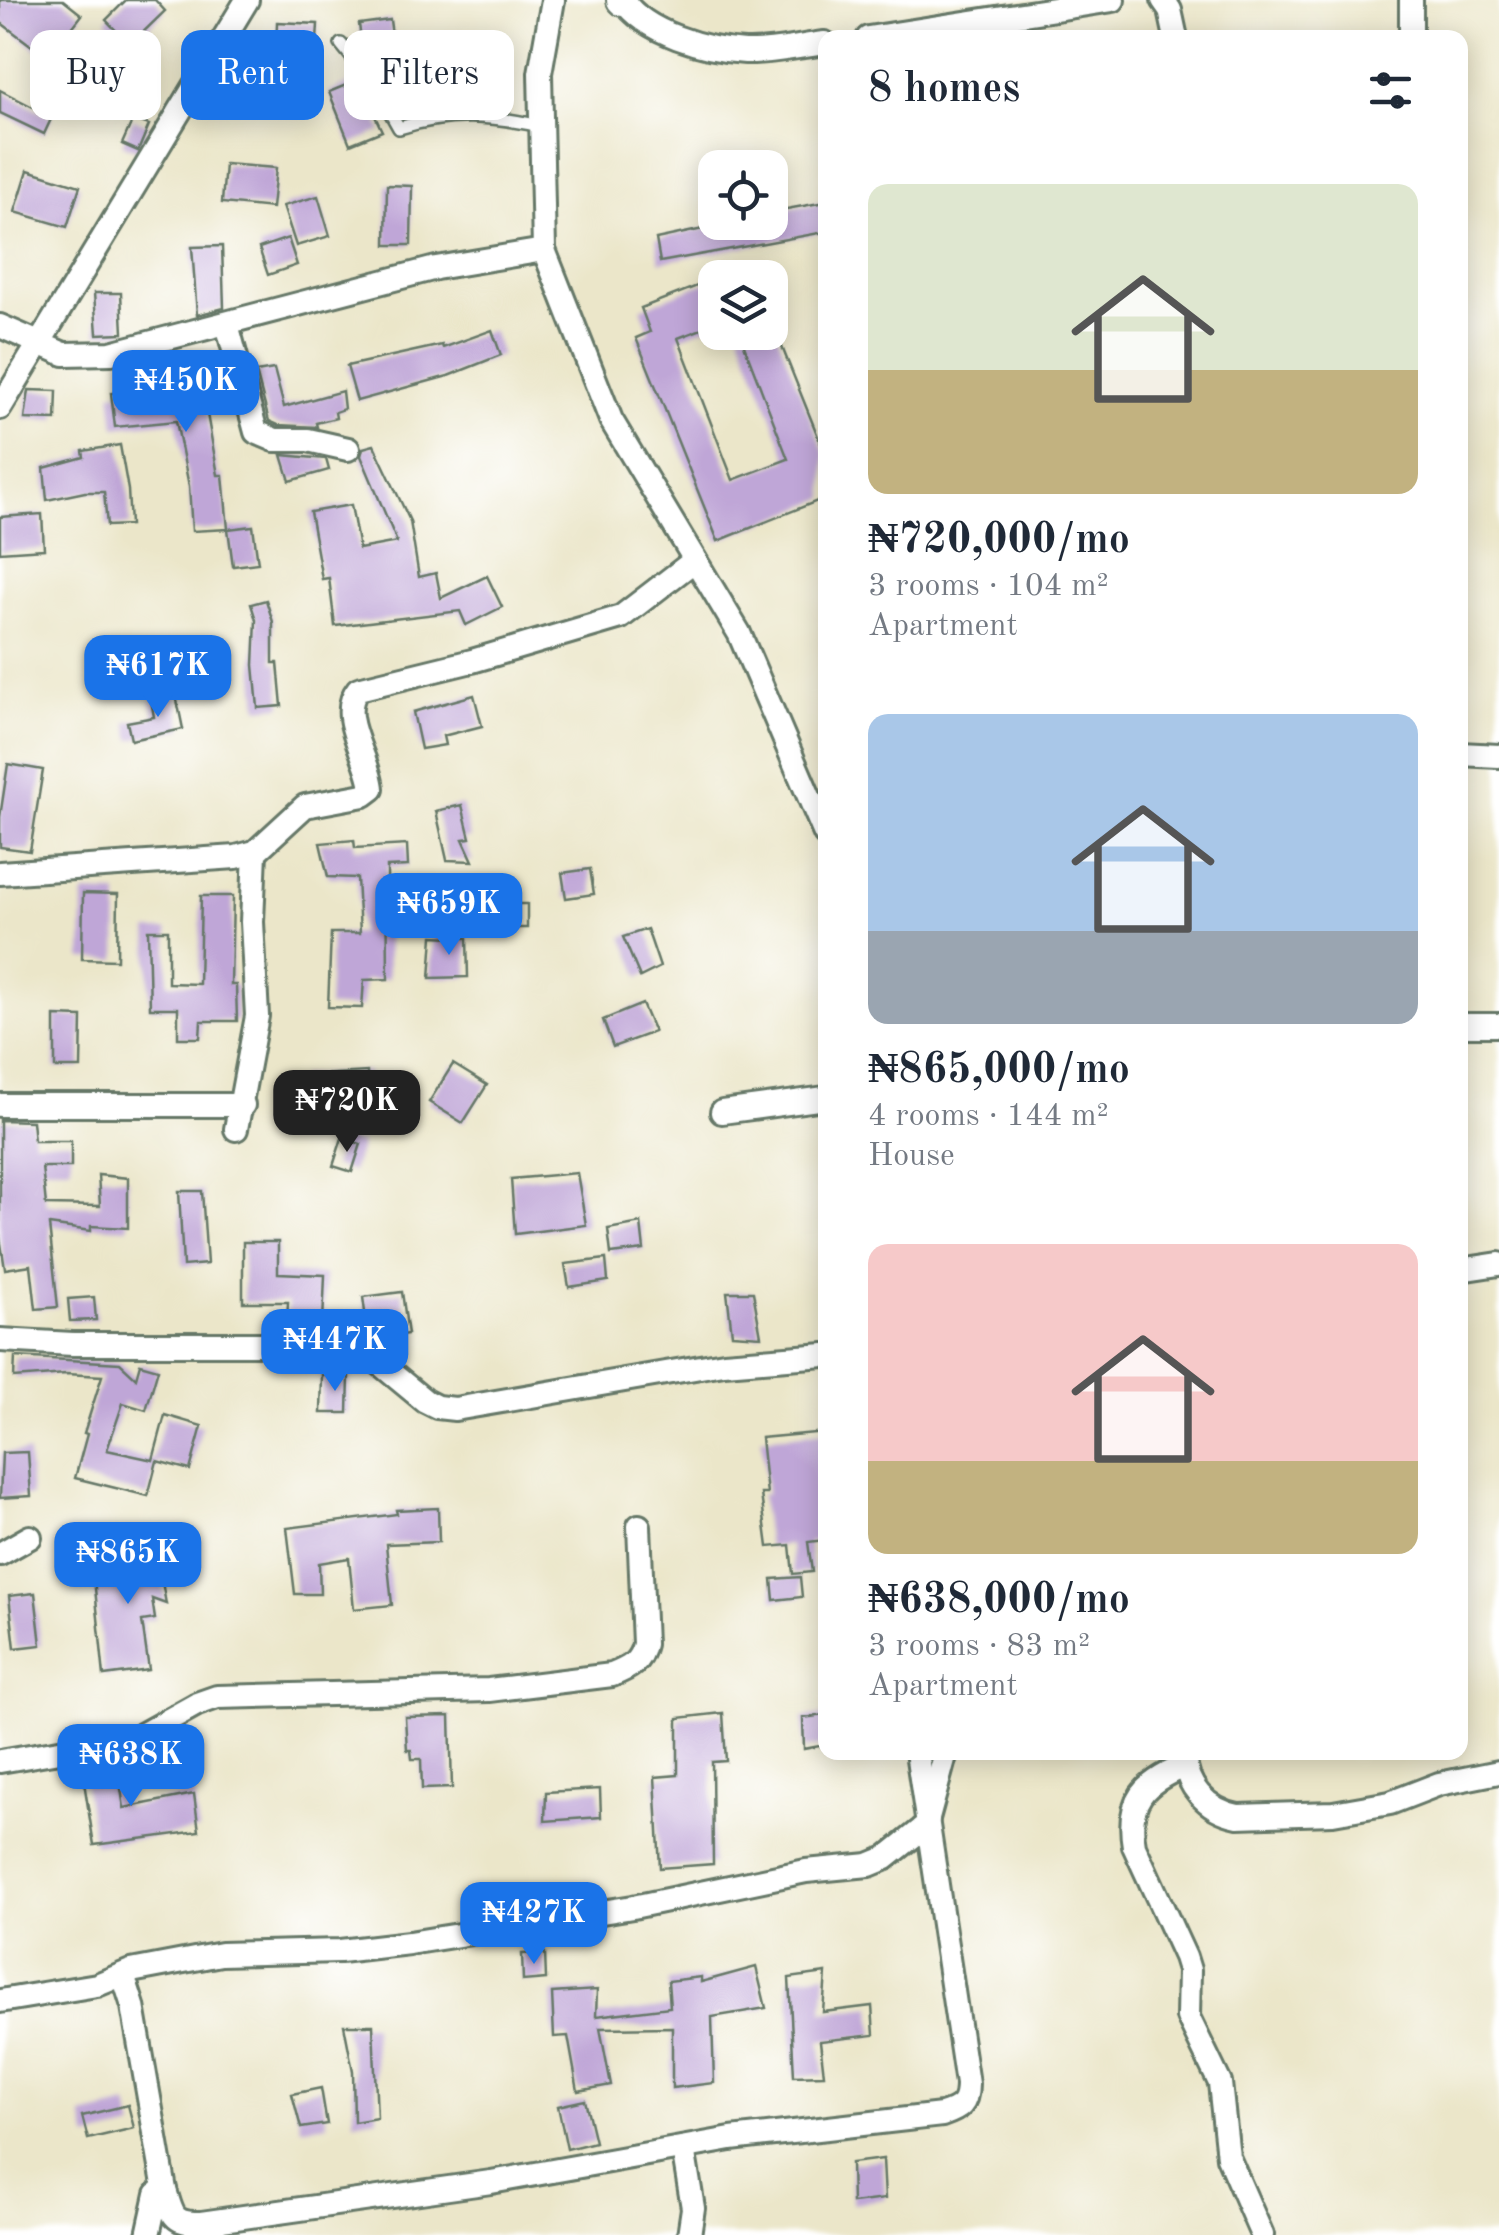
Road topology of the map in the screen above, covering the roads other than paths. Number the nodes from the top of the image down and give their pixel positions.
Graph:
1 (248, 0) edge
2 (553, 0) edge
3 (1114, 0) edge
4 (1163, 0) edge
5 (1411, 0) edge
6 (622, 1) edge
7 (977, 11) edge
8 (900, 30) edge
9 (1174, 30) edge
10 (1411, 30) edge
11 (341, 44) dead end
12 (818, 44) edge
13 (540, 126) junction
14 (544, 250) junction
15 (227, 324) junction
16 (0, 326) edge
17 (39, 345) junction
18 (0, 408) edge
19 (348, 449) dead end
20 (695, 560) junction
21 (1468, 754) edge
22 (1499, 756) edge
23 (818, 818) edge
24 (256, 852) junction
25 (0, 873) edge
26 (1499, 1025) edge
27 (1468, 1026) edge
28 (818, 1099) edge
29 (0, 1105) edge
30 (242, 1105) junction
31 (722, 1112) dead end
32 (236, 1129) dead end
33 (1499, 1264) edge
34 (1468, 1269) edge
35 (0, 1340) edge
36 (818, 1356) edge
37 (639, 1526) dead end
38 (30, 1537) dead end
39 (0, 1554) edge
40 (918, 1760) edge
41 (944, 1760) edge
42 (1184, 1760) edge
43 (1185, 1760) edge
44 (0, 1761) edge
45 (1499, 1772) edge
46 (926, 1826) junction
47 (123, 1975) junction
48 (0, 2001) edge
49 (683, 2148) junction
50 (165, 2190) junction
51 (148, 2235) edge
52 (689, 2235) edge
53 (1262, 2235) edge

1 - 17 street
2 - 13 street
3 - 7 street
4 - 9 street
5 - 10 street
6 - 12 street
7 - 8 street
11 - 13 lane
13 - 14 street
14 - 15 street
14 - 20 street
15 - 17 street
15 - 19 street
16 - 17 street
17 - 18 street
20 - 23 street
20 - 24 street
21 - 22 street
24 - 25 street
24 - 30 street
26 - 27 street
28 - 31 street
29 - 30 street
30 - 32 street
33 - 34 street
35 - 36 street
37 - 44 street
38 - 39 street
40 - 46 street
41 - 46 street
42 - 53 street
43 - 45 street
46 - 47 street
46 - 49 street
47 - 48 street
47 - 50 street
49 - 50 street
49 - 52 street
50 - 51 street

